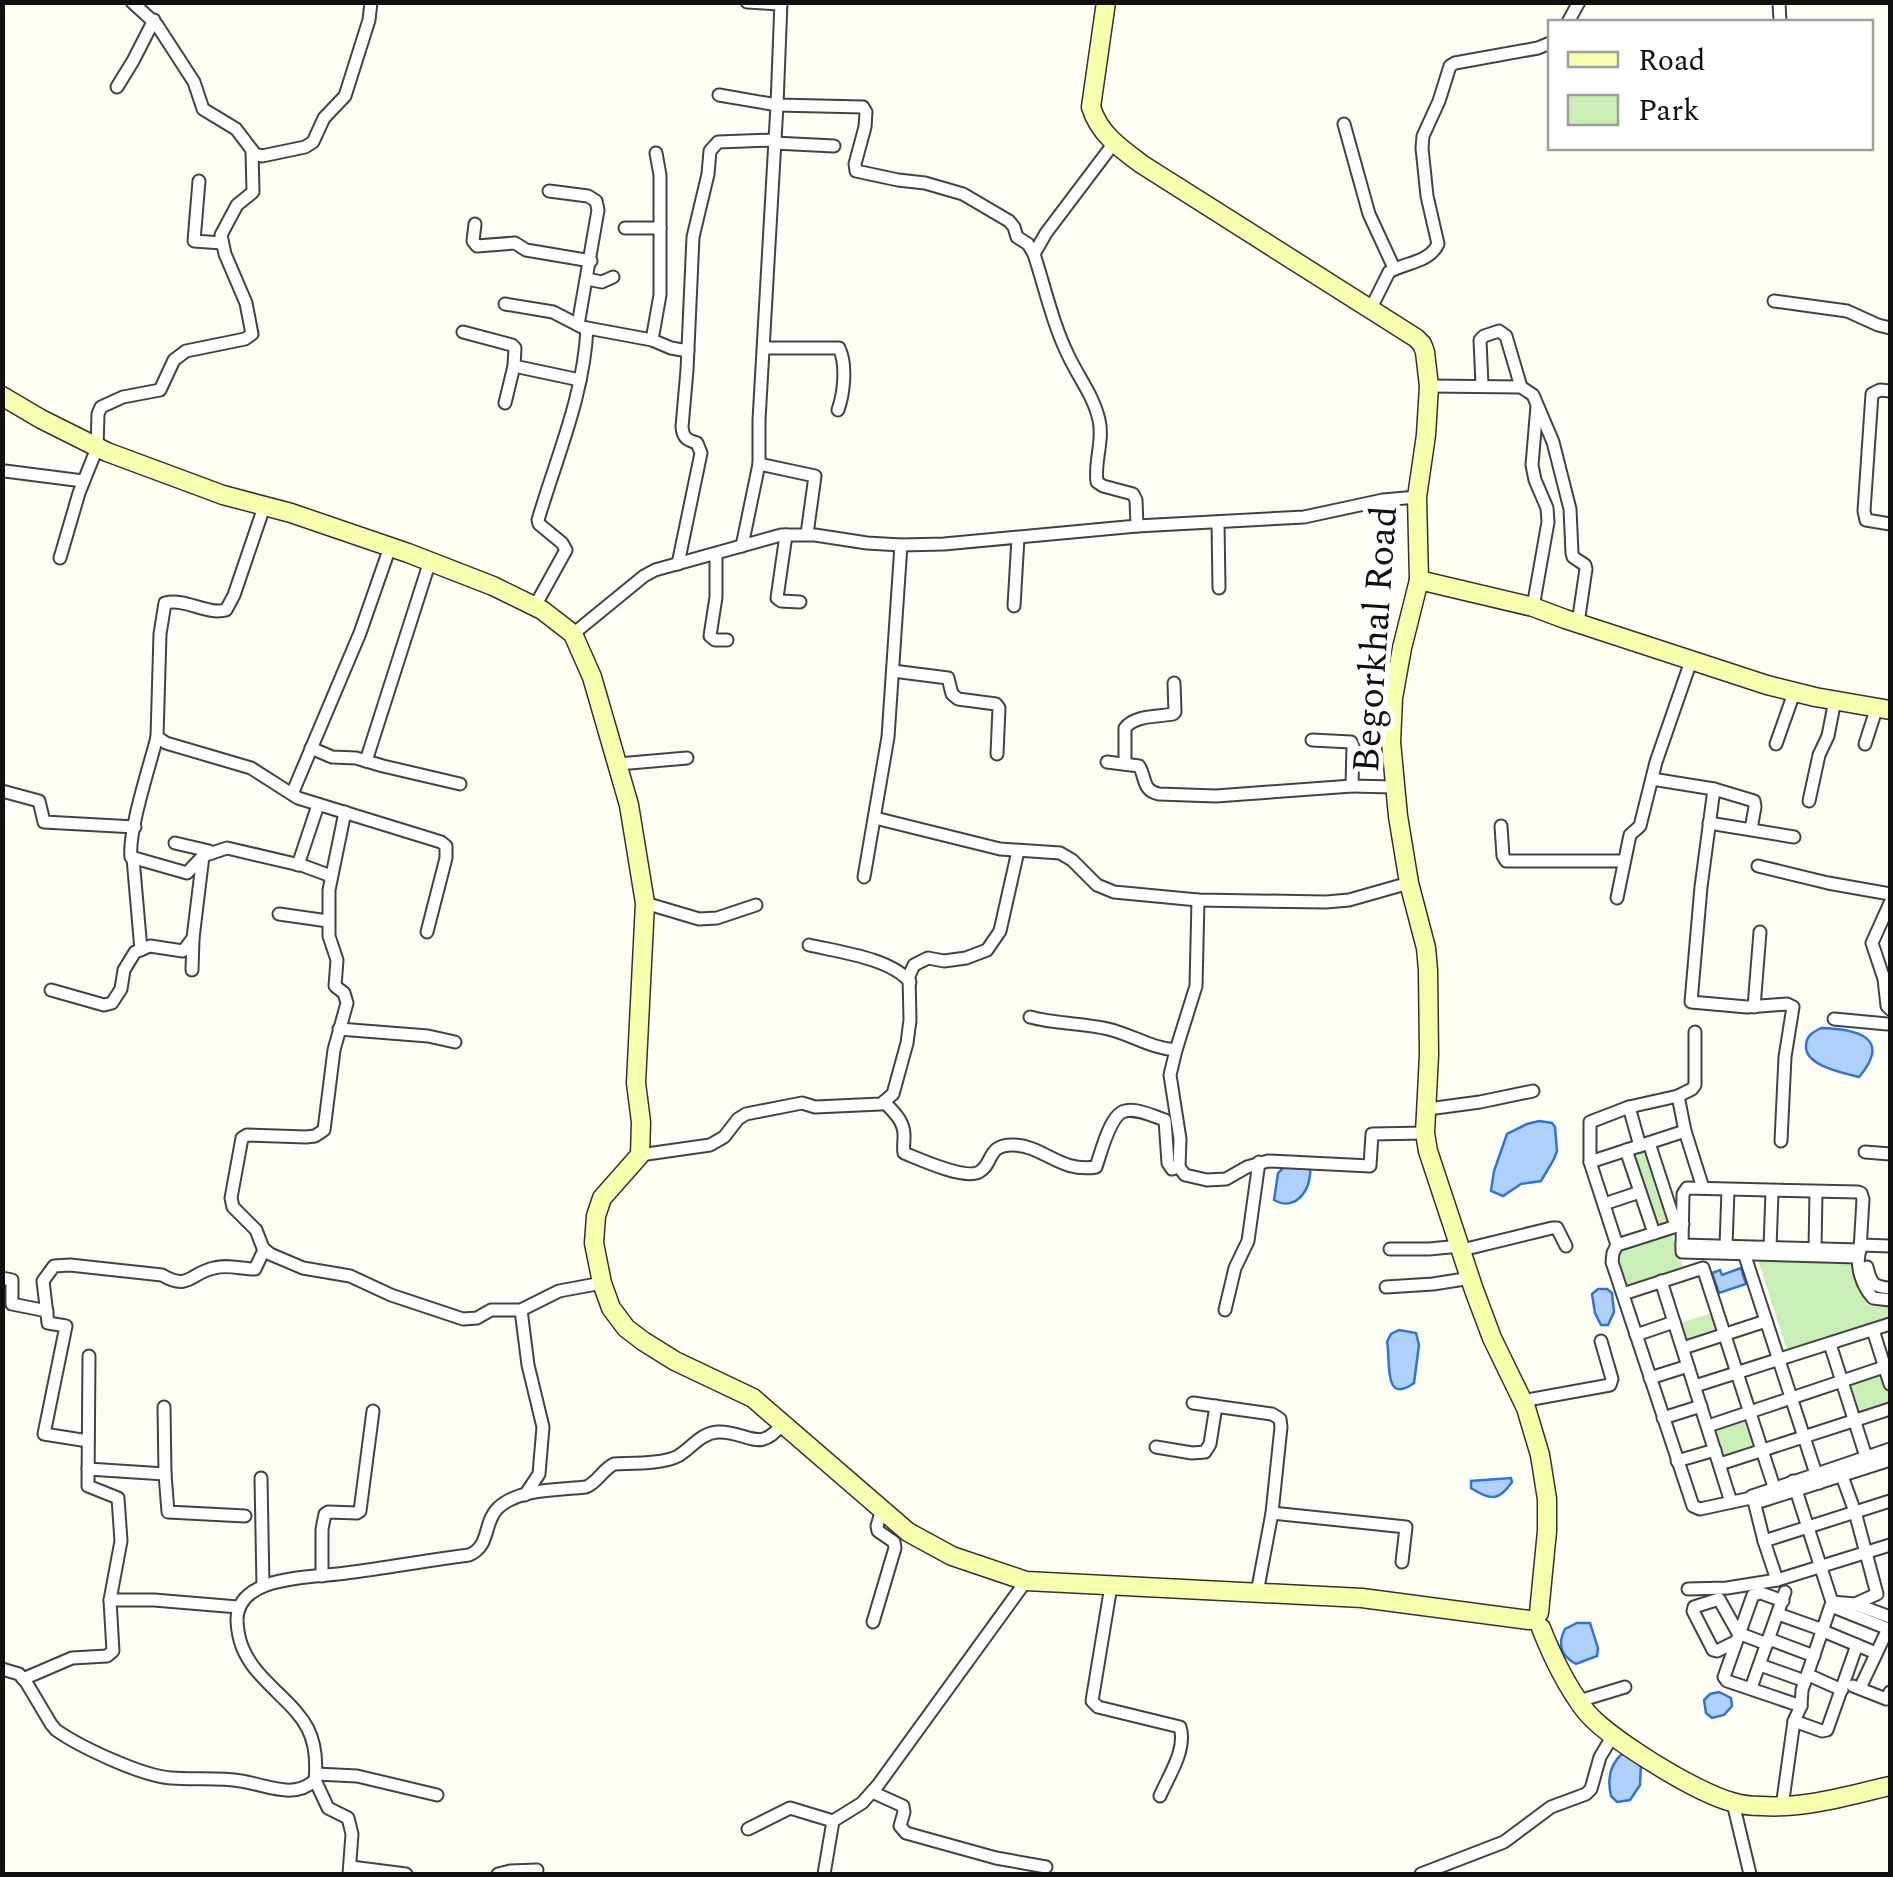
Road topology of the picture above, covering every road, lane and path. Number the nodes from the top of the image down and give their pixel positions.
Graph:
1 (132, 2) edge
2 (371, 2) edge
3 (747, 2) edge
4 (1106, 2) edge
5 (781, 3) edge
6 (154, 20) junction
7 (1548, 44) edge
8 (117, 87) dead end
9 (719, 95) dead end
10 (778, 105) junction
11 (1344, 124) dead end
12 (774, 142) junction
13 (1114, 143) junction
14 (834, 146) dead end
15 (252, 151) junction
16 (656, 153) dead end
17 (199, 181) dead end
18 (549, 191) dead end
19 (475, 224) dead end
20 (625, 228) dead end
21 (660, 228) junction
22 (222, 243) junction
23 (1034, 254) junction
24 (590, 261) junction
25 (1394, 268) junction
26 (614, 277) dead end
27 (587, 279) junction
28 (1774, 301) dead end
29 (505, 304) dead end
30 (1371, 308) junction
31 (582, 326) junction
32 (1890, 328) edge
33 (464, 332) dead end
34 (652, 340) junction
35 (764, 348) junction
36 (688, 351) junction
37 (514, 366) junction
38 (580, 380) junction
39 (1482, 385) junction
40 (1429, 386) junction
41 (1521, 386) junction
42 (1890, 391) edge
43 (2, 396) edge
44 (505, 403) dead end
45 (1538, 406) junction
46 (838, 410) dead end
47 (98, 448) junction
48 (759, 464) junction
49 (5, 471) edge
50 (84, 481) junction
51 (1417, 497) junction
52 (264, 507) junction
53 (1218, 522) junction
54 (1890, 524) edge
55 (1136, 526) junction
56 (807, 534) junction
57 (786, 535) junction
58 (1018, 538) junction
59 (742, 546) junction
60 (901, 546) junction
61 (390, 547) junction
62 (716, 554) junction
63 (60, 558) dead end
64 (430, 561) junction
65 (678, 564) junction
66 (1419, 580) junction
67 (1220, 588) dead end
68 (800, 602) dead end
69 (535, 606) junction
70 (1014, 606) dead end
71 (1533, 607) junction
72 (1578, 623) junction
73 (574, 634) junction
74 (727, 640) dead end
75 (1691, 660) junction
76 (894, 671) junction
77 (1174, 683) dead end
78 (1794, 692) junction
79 (1836, 700) junction
80 (1884, 708) edge
81 (158, 737) junction
82 (1312, 740) dead end
83 (1776, 744) dead end
84 (1865, 744) dead end
85 (312, 748) junction
86 (996, 754) dead end
87 (687, 758) dead end
88 (366, 761) junction
89 (1107, 762) dead end
90 (618, 764) junction
91 (1125, 764) junction
92 (1652, 780) junction
93 (460, 784) dead end
94 (1352, 786) junction
95 (1394, 787) junction
96 (1714, 789) junction
97 (2, 791) edge
98 (292, 794) junction
99 (1809, 801) dead end
100 (318, 805) junction
101 (345, 812) junction
102 (875, 818) junction
103 (1708, 823) junction
104 (1501, 826) dead end
105 (135, 827) junction
106 (1751, 829) junction
107 (1794, 836) dead end
108 (175, 843) dead end
109 (1018, 852) junction
110 (208, 854) junction
111 (133, 858) junction
112 (1624, 861) junction
113 (298, 865) junction
114 (1758, 866) dead end
115 (331, 876) junction
116 (864, 878) dead end
117 (1409, 882) junction
118 (1890, 894) edge
119 (1617, 898) dead end
120 (1198, 900) junction
121 (645, 903) junction
122 (1890, 903) edge
123 (756, 905) dead end
124 (279, 914) dead end
125 (328, 921) junction
126 (428, 932) dead end
127 (1760, 932) dead end
128 (194, 938) junction
129 (808, 945) dead end
130 (141, 950) junction
131 (192, 970) dead end
132 (910, 982) junction
133 (51, 990) dead end
134 (1754, 1008) junction
135 (1889, 1008) edge
136 (1030, 1017) dead end
137 (1834, 1019) dead end
138 (1889, 1028) edge
139 (339, 1029) junction
140 (1694, 1032) dead end
141 (454, 1042) dead end
142 (1176, 1050) junction
143 (1533, 1091) dead end
144 (1678, 1096) junction
145 (884, 1102) junction
146 (1629, 1108) junction
147 (1428, 1109) junction
148 (1685, 1131) junction
149 (1425, 1132) junction
150 (1781, 1141) dead end
151 (1644, 1144) junction
152 (1626, 1150) junction
153 (1865, 1152) dead end
154 (1890, 1154) edge
155 (640, 1155) junction
156 (1260, 1162) junction
157 (1590, 1162) junction
158 (1179, 1166) junction
159 (1703, 1188) junction
160 (1728, 1190) junction
161 (1640, 1192) junction
162 (1772, 1192) junction
163 (1816, 1192) junction
164 (1604, 1204) junction
165 (1680, 1225) junction
166 (1654, 1233) junction
167 (1617, 1245) junction
168 (1566, 1246) dead end
169 (1726, 1246) junction
170 (1890, 1246) edge
171 (1461, 1248) junction
172 (1770, 1248) junction
173 (1390, 1249) dead end
174 (1682, 1249) junction
175 (1815, 1249) junction
176 (264, 1250) junction
177 (1747, 1250) junction
178 (1859, 1251) junction
179 (1689, 1272) junction
180 (2, 1278) edge
181 (1470, 1278) junction
182 (1661, 1282) junction
183 (602, 1283) junction
184 (1386, 1287) dead end
185 (1890, 1288) edge
186 (1623, 1294) junction
187 (1890, 1300) edge
188 (520, 1310) junction
189 (1226, 1310) dead end
190 (46, 1311) junction
191 (1766, 1320) junction
192 (1674, 1322) junction
193 (1890, 1324) edge
194 (1873, 1330) junction
195 (1636, 1334) junction
196 (1725, 1334) junction
197 (1601, 1342) dead end
198 (1830, 1344) junction
199 (1683, 1348) junction
200 (88, 1356) dead end
201 (1783, 1358) junction
202 (1688, 1366) junction
203 (1888, 1366) edge
204 (1737, 1373) junction
205 (1650, 1378) junction
206 (1842, 1382) junction
207 (1890, 1384) edge
208 (1695, 1386) junction
209 (1795, 1397) junction
210 (1522, 1401) junction
211 (1193, 1403) dead end
212 (1216, 1406) junction
213 (1702, 1406) junction
214 (164, 1407) dead end
215 (1890, 1408) edge
216 (373, 1411) dead end
217 (1750, 1412) junction
218 (1662, 1418) junction
219 (1854, 1420) junction
220 (782, 1423) junction
221 (1708, 1426) junction
222 (1808, 1436) junction
223 (88, 1441) junction
224 (1156, 1447) dead end
225 (1890, 1449) edge
226 (1716, 1450) junction
227 (1762, 1451) junction
228 (1677, 1461) junction
229 (1868, 1462) junction
230 (1888, 1462) edge
231 (1720, 1464) junction
232 (88, 1469) junction
233 (165, 1474) junction
234 (1842, 1476) junction
235 (1821, 1477) junction
236 (261, 1478) dead end
237 (1890, 1479) edge
238 (1797, 1485) junction
239 (1774, 1487) junction
240 (525, 1495) junction
241 (1753, 1500) junction
242 (1890, 1501) edge
243 (1731, 1502) junction
244 (882, 1510) junction
245 (1855, 1512) junction
246 (1272, 1513) junction
247 (245, 1516) dead end
248 (1810, 1528) junction
249 (1764, 1541) junction
250 (1890, 1545) edge
251 (1866, 1553) junction
252 (1402, 1562) dead end
253 (1823, 1566) junction
254 (322, 1576) junction
255 (1777, 1580) junction
256 (1026, 1581) junction
257 (262, 1586) junction
258 (1111, 1586) junction
259 (1688, 1589) dead end
260 (1256, 1593) junction
261 (1884, 1593) edge
262 (110, 1600) junction
263 (1782, 1602) junction
264 (1854, 1604) junction
265 (1835, 1605) junction
266 (238, 1607) junction
267 (1890, 1617) edge
268 (1536, 1620) junction
269 (873, 1622) dead end
270 (1825, 1632) junction
271 (1737, 1638) junction
272 (1768, 1642) junction
273 (1857, 1645) junction
274 (1882, 1650) edge
275 (1814, 1656) junction
276 (1760, 1665) junction
277 (2, 1669) edge
278 (23, 1679) junction
279 (1809, 1679) junction
280 (1843, 1686) junction
281 (1625, 1687) dead end
282 (1751, 1688) junction
283 (1860, 1688) junction
284 (1890, 1692) edge
285 (1578, 1701) junction
286 (1801, 1702) junction
287 (1794, 1721) junction
288 (1612, 1737) junction
289 (316, 1777) junction
290 (1890, 1786) edge
291 (872, 1792) junction
292 (437, 1795) dead end
293 (1160, 1796) dead end
294 (1732, 1802) junction
295 (1782, 1807) junction
296 (833, 1821) junction
297 (748, 1830) dead end
298 (1046, 1867) dead end
299 (537, 1870) dead end
300 (350, 1871) edge
301 (406, 1874) edge
302 (498, 1874) edge
303 (824, 1874) edge
304 (1421, 1874) edge
305 (1750, 1874) edge

1 - 6 street
2 - 15 street
3 - 5 street
4 - 13 street, Begorkhal Road
5 - 10 street
6 - 8 street
6 - 15 street
7 - 25 street
9 - 10 street
10 - 12 street
10 - 23 street
11 - 25 street
12 - 14 street
12 - 35 street
12 - 36 street
13 - 23 street
13 - 30 street, Begorkhal Road
15 - 22 street
16 - 21 street
17 - 22 street
18 - 24 street
19 - 24 street
20 - 21 street
21 - 34 street
22 - 47 street
23 - 55 street
24 - 27 street
25 - 30 street
26 - 27 street
27 - 31 street
28 - 32 street
29 - 31 street
30 - 40 street, Begorkhal Road
31 - 34 street
31 - 38 street
33 - 37 street
34 - 36 street
35 - 46 street
35 - 48 street
36 - 65 street
37 - 38 street
37 - 44 street
38 - 69 street
39 - 40 street
39 - 41 street
39 - 41 street
40 - 51 street, Begorkhal Road
41 - 45 street
42 - 54 street
43 - 47 street
45 - 71 street
45 - 72 street
47 - 50 street
47 - 52 street
48 - 56 street
48 - 59 street
49 - 50 street
50 - 63 street
51 - 53 street
51 - 66 street, Begorkhal Road
52 - 61 street
52 - 81 street
53 - 55 street
53 - 67 street
55 - 58 street
56 - 57 street
56 - 60 street
57 - 59 street
57 - 68 street
58 - 60 street
58 - 70 street
59 - 62 street
60 - 76 street
61 - 64 street
61 - 85 street
62 - 65 street
62 - 74 street
64 - 69 street
64 - 88 street
65 - 73 street
66 - 71 street
66 - 95 street, Begorkhal Road
69 - 73 street
71 - 72 street
72 - 75 street
73 - 90 street
75 - 78 street
75 - 92 street
76 - 86 street
76 - 102 street
77 - 91 street
78 - 79 street
78 - 83 street
79 - 80 street
79 - 99 street
80 - 84 street
81 - 98 street
81 - 105 street
82 - 94 street
85 - 88 street
85 - 98 street
87 - 90 street
88 - 93 street
89 - 91 street
90 - 121 street
91 - 94 street
92 - 96 street
92 - 112 street
94 - 95 street
95 - 117 street, Begorkhal Road
96 - 103 street
96 - 106 street
97 - 105 street
98 - 100 street
100 - 101 street
100 - 113 street
101 - 115 street
101 - 126 street
102 - 109 street
102 - 116 street
103 - 106 street
103 - 134 street
104 - 112 street
105 - 111 street
106 - 107 street
108 - 110 street
109 - 120 street
109 - 132 street
110 - 111 street
110 - 113 street
110 - 128 street
111 - 130 street
112 - 119 street
113 - 115 street
114 - 118 street
115 - 125 street
117 - 120 street
117 - 147 street, Begorkhal Road
120 - 142 street
121 - 123 street
121 - 155 street
122 - 135 street
124 - 125 street
125 - 139 street
127 - 134 street
128 - 130 street
128 - 131 street
129 - 132 street
130 - 133 street
132 - 145 street
134 - 150 street
135 - 138 street
136 - 142 street
137 - 138 street
139 - 141 street
139 - 176 street
140 - 144 street
142 - 158 street
143 - 147 street
144 - 146 street
144 - 148 street
145 - 155 street
145 - 158 street
146 - 151 street
146 - 157 street
147 - 149 street, Begorkhal Road
148 - 151 street
148 - 159 street
149 - 156 street
149 - 171 street, Begorkhal Road
151 - 152 street
151 - 165 street
152 - 157 street
152 - 161 street
153 - 154 street
155 - 183 street
156 - 158 street
156 - 189 street
157 - 164 street
159 - 160 street
159 - 165 street
160 - 162 street
160 - 169 street
161 - 164 street
161 - 166 street
162 - 163 street
162 - 172 street
163 - 175 street
163 - 178 street
164 - 167 street
165 - 166 street
165 - 174 street
166 - 167 street
167 - 186 street
168 - 171 street
169 - 174 street
169 - 177 street
170 - 178 street
171 - 173 street
171 - 181 street, Begorkhal Road
172 - 175 street
172 - 177 street
174 - 177 street
174 - 179 street
175 - 178 street
176 - 188 street
176 - 190 street
177 - 178 street
177 - 191 street
177 - 201 street
178 - 185 street
178 - 187 street
179 - 182 street
179 - 196 street
180 - 190 street
181 - 184 street
181 - 210 street, Begorkhal Road
182 - 186 street
182 - 192 street
183 - 188 street
183 - 220 street
186 - 195 street
188 - 240 street
190 - 223 street
191 - 196 street
191 - 201 street
192 - 195 street
192 - 199 street
193 - 194 street
194 - 198 street
194 - 203 street
195 - 205 street
196 - 199 street
196 - 204 street
197 - 210 street
198 - 201 street
198 - 206 street
199 - 202 street
200 - 223 street
201 - 204 street
201 - 209 street
202 - 205 street
202 - 208 street
203 - 206 street
203 - 207 street
204 - 208 street
204 - 217 street
205 - 218 street
206 - 209 street
206 - 219 street
208 - 213 street
209 - 217 street
209 - 222 street
210 - 268 street, Begorkhal Road
211 - 212 street
212 - 224 street
212 - 246 street
213 - 218 street
213 - 221 street
214 - 233 street
215 - 219 street
216 - 254 street
217 - 221 street
217 - 227 street
218 - 228 street
219 - 222 street
219 - 229 street
220 - 240 street
220 - 244 street
221 - 226 street
222 - 227 street
222 - 235 street
223 - 232 street
225 - 229 street
226 - 228 street
226 - 231 street
227 - 231 street
227 - 239 street
228 - 243 street
229 - 230 street
229 - 234 street
229 - 235 street
230 - 237 street
231 - 243 street
232 - 233 street
232 - 262 street
233 - 247 street
234 - 235 street
234 - 245 street
235 - 238 street
236 - 257 street
238 - 239 street
238 - 241 street
238 - 248 street
239 - 241 street
240 - 254 street
241 - 243 street
241 - 249 street
242 - 245 street
244 - 256 street
244 - 269 street
245 - 248 street
245 - 251 street
246 - 252 street
246 - 260 street
248 - 249 street
248 - 253 street
249 - 255 street
250 - 251 street
251 - 253 street
251 - 261 street
253 - 255 street
253 - 265 street
254 - 257 street
255 - 259 street
256 - 258 street
256 - 291 street
257 - 266 street
258 - 260 street
258 - 293 street
260 - 268 street
261 - 264 street
262 - 266 street
262 - 278 street
263 - 270 street
263 - 271 street
263 - 272 street
264 - 265 street
264 - 267 street
265 - 270 street
265 - 274 street
266 - 289 street
268 - 285 street
270 - 273 street
270 - 275 street
270 - 279 street
271 - 272 street
271 - 282 street
272 - 275 street
272 - 276 street
273 - 274 street
273 - 280 street
274 - 283 street
275 - 279 street
276 - 279 street
276 - 282 street
277 - 278 street
278 - 289 street
279 - 280 street
279 - 286 street
280 - 283 street
280 - 287 street
281 - 285 street
282 - 286 street
283 - 284 street
285 - 288 street
286 - 287 street
287 - 295 street
288 - 294 street
288 - 304 street
289 - 292 street
289 - 300 street
290 - 295 street
291 - 296 street
291 - 298 street
294 - 295 street
294 - 305 street
296 - 297 street
296 - 303 street
299 - 302 street
300 - 301 street

